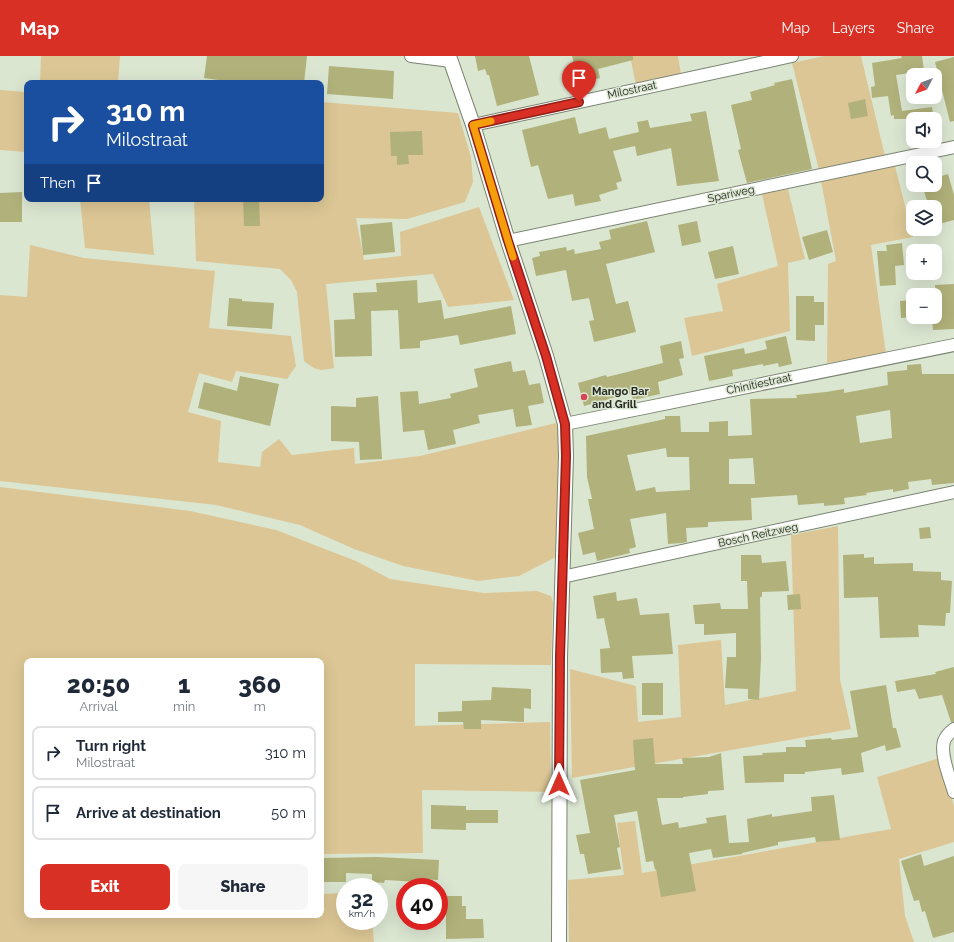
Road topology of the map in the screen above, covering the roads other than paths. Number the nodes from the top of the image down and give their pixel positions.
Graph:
1 (411, 56) edge
2 (792, 56) edge
3 (450, 58) edge
4 (473, 125) junction
5 (954, 147) edge
6 (508, 241) junction
7 (954, 345) edge
8 (565, 424) junction
9 (954, 492) edge
10 (562, 577) junction
11 (954, 729) edge
12 (954, 792) edge
13 (559, 942) edge

1 - 3 street
2 - 4 street, Milostraat
3 - 4 street
4 - 6 street
5 - 6 street, Spariweg
6 - 8 street
7 - 8 street, Chinitiestraat
8 - 10 street
9 - 10 street, Bosch Reitzweg
10 - 13 street
11 - 12 street

